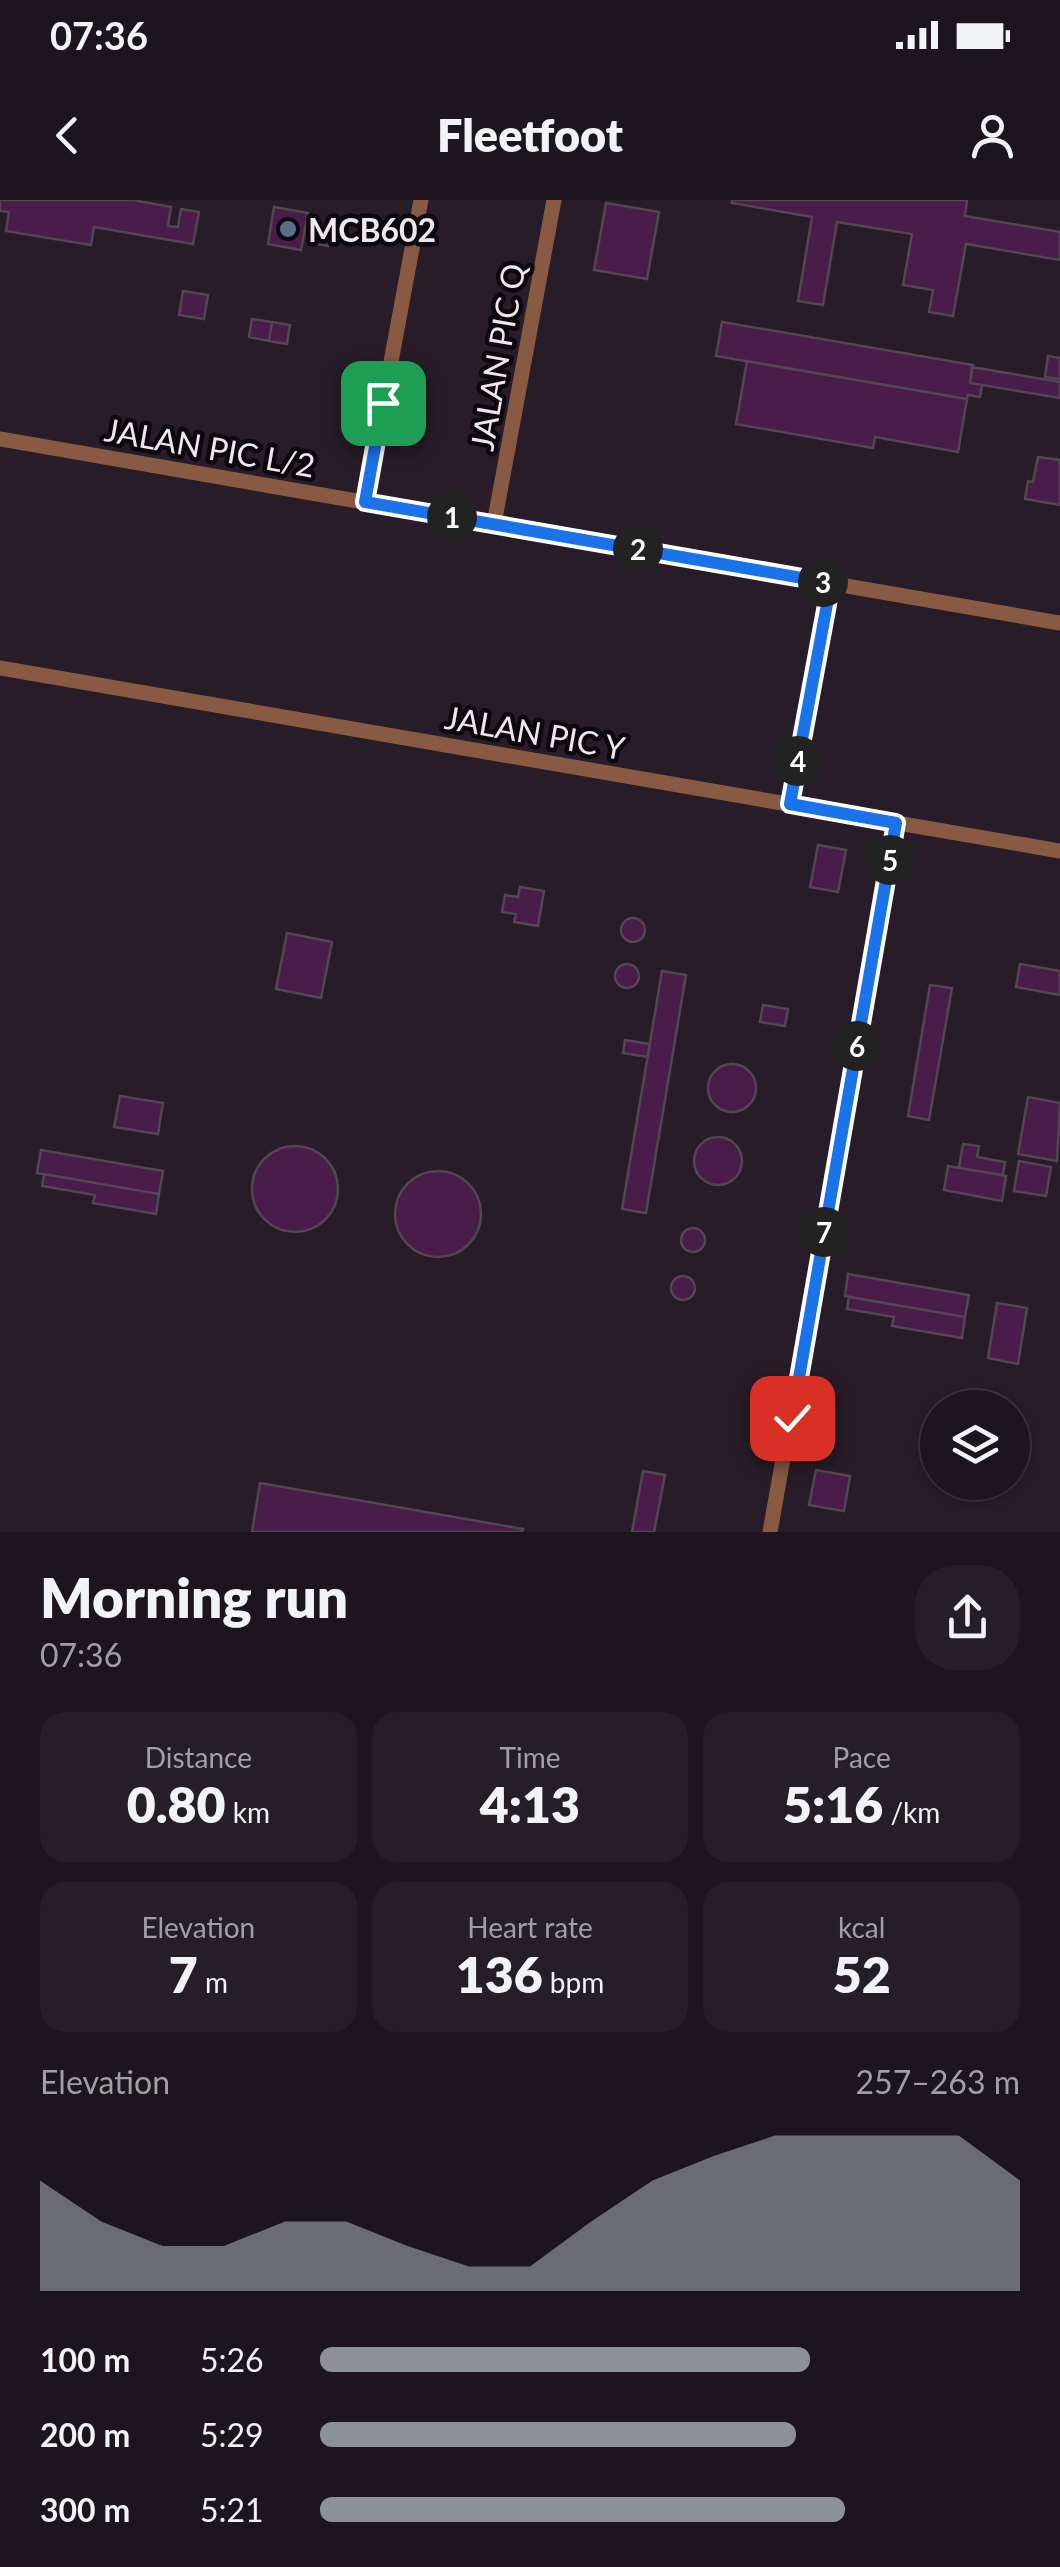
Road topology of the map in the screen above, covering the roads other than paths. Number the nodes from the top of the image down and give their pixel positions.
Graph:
1 (421, 200) edge
2 (554, 200) edge
3 (0, 438) edge
4 (365, 502) junction
5 (494, 524) junction
6 (831, 583) junction
7 (1060, 623) edge
8 (0, 668) edge
9 (790, 804) junction
10 (896, 823) junction
11 (1060, 851) edge
12 (770, 1532) edge

1 - 4 street
2 - 5 street, JALAN PIC Q
3 - 4 street, JALAN PIC L/2
4 - 5 street, JALAN PIC L/2
5 - 6 street, JALAN PIC L/2
6 - 7 street, JALAN PIC L/2
6 - 9 street
8 - 9 street, JALAN PIC Y
9 - 10 street, JALAN PIC Y
10 - 11 street, JALAN PIC Y
10 - 12 street

